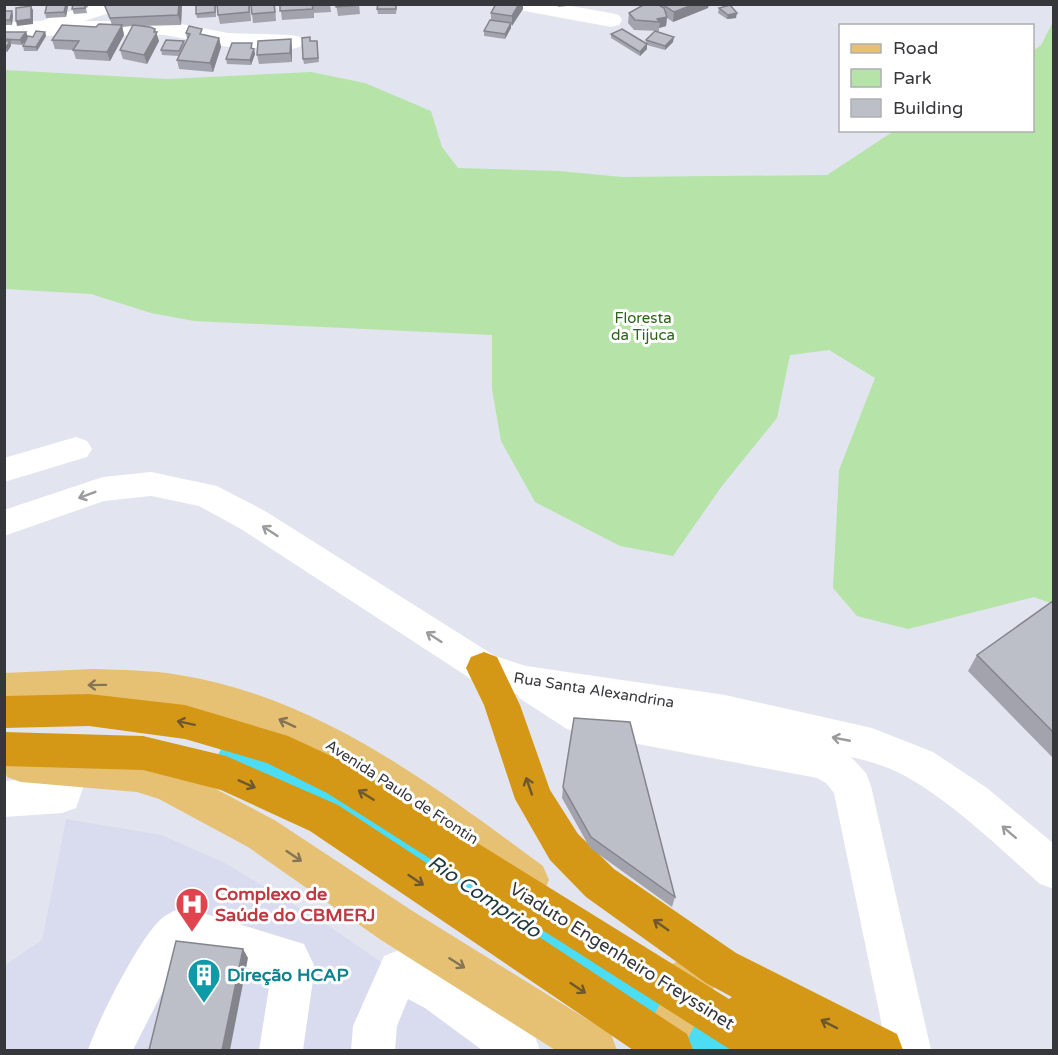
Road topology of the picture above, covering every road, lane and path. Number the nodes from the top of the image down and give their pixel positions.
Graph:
1 (114, 4) edge
2 (519, 4) edge
3 (611, 20) dead end
4 (43, 28) junction
5 (4, 29) edge
6 (292, 42) edge
7 (76, 449) dead end
8 (4, 470) edge
9 (4, 523) edge
10 (484, 669) junction
11 (526, 682) junction
12 (4, 689) edge
13 (4, 712) edge
14 (4, 749) edge
15 (4, 765) edge
16 (71, 768) junction
17 (4, 799) edge
18 (1053, 870) edge
19 (692, 987) junction
20 (110, 1050) edge
21 (281, 1050) edge
22 (374, 1050) edge
23 (518, 1050) edge
24 (595, 1050) edge
25 (658, 1050) edge
26 (670, 1050) edge
27 (770, 1050) edge
28 (822, 1050) edge
29 (881, 1050) edge
30 (909, 1050) edge

1 - 4 street
2 - 3 street
4 - 5 street
4 - 6 street
7 - 8 street
10 -> 9 street, Rua Santa Alexandrina
10 - 11 street, Rua Santa Alexandrina
29 -> 10 highway
18 -> 11 street, Rua Santa Alexandrina
11 - 30 street
19 -> 12 main road, Avenida Paulo de Frontin
27 -> 13 highway, Viaduto Engenheiro Freyssinet
14 -> 26 highway
15 - 16 main road
16 - 17 street
16 -> 24 main road
19 - 25 main road
19 - 28 highway
20 - 21 street
22 - 23 street

